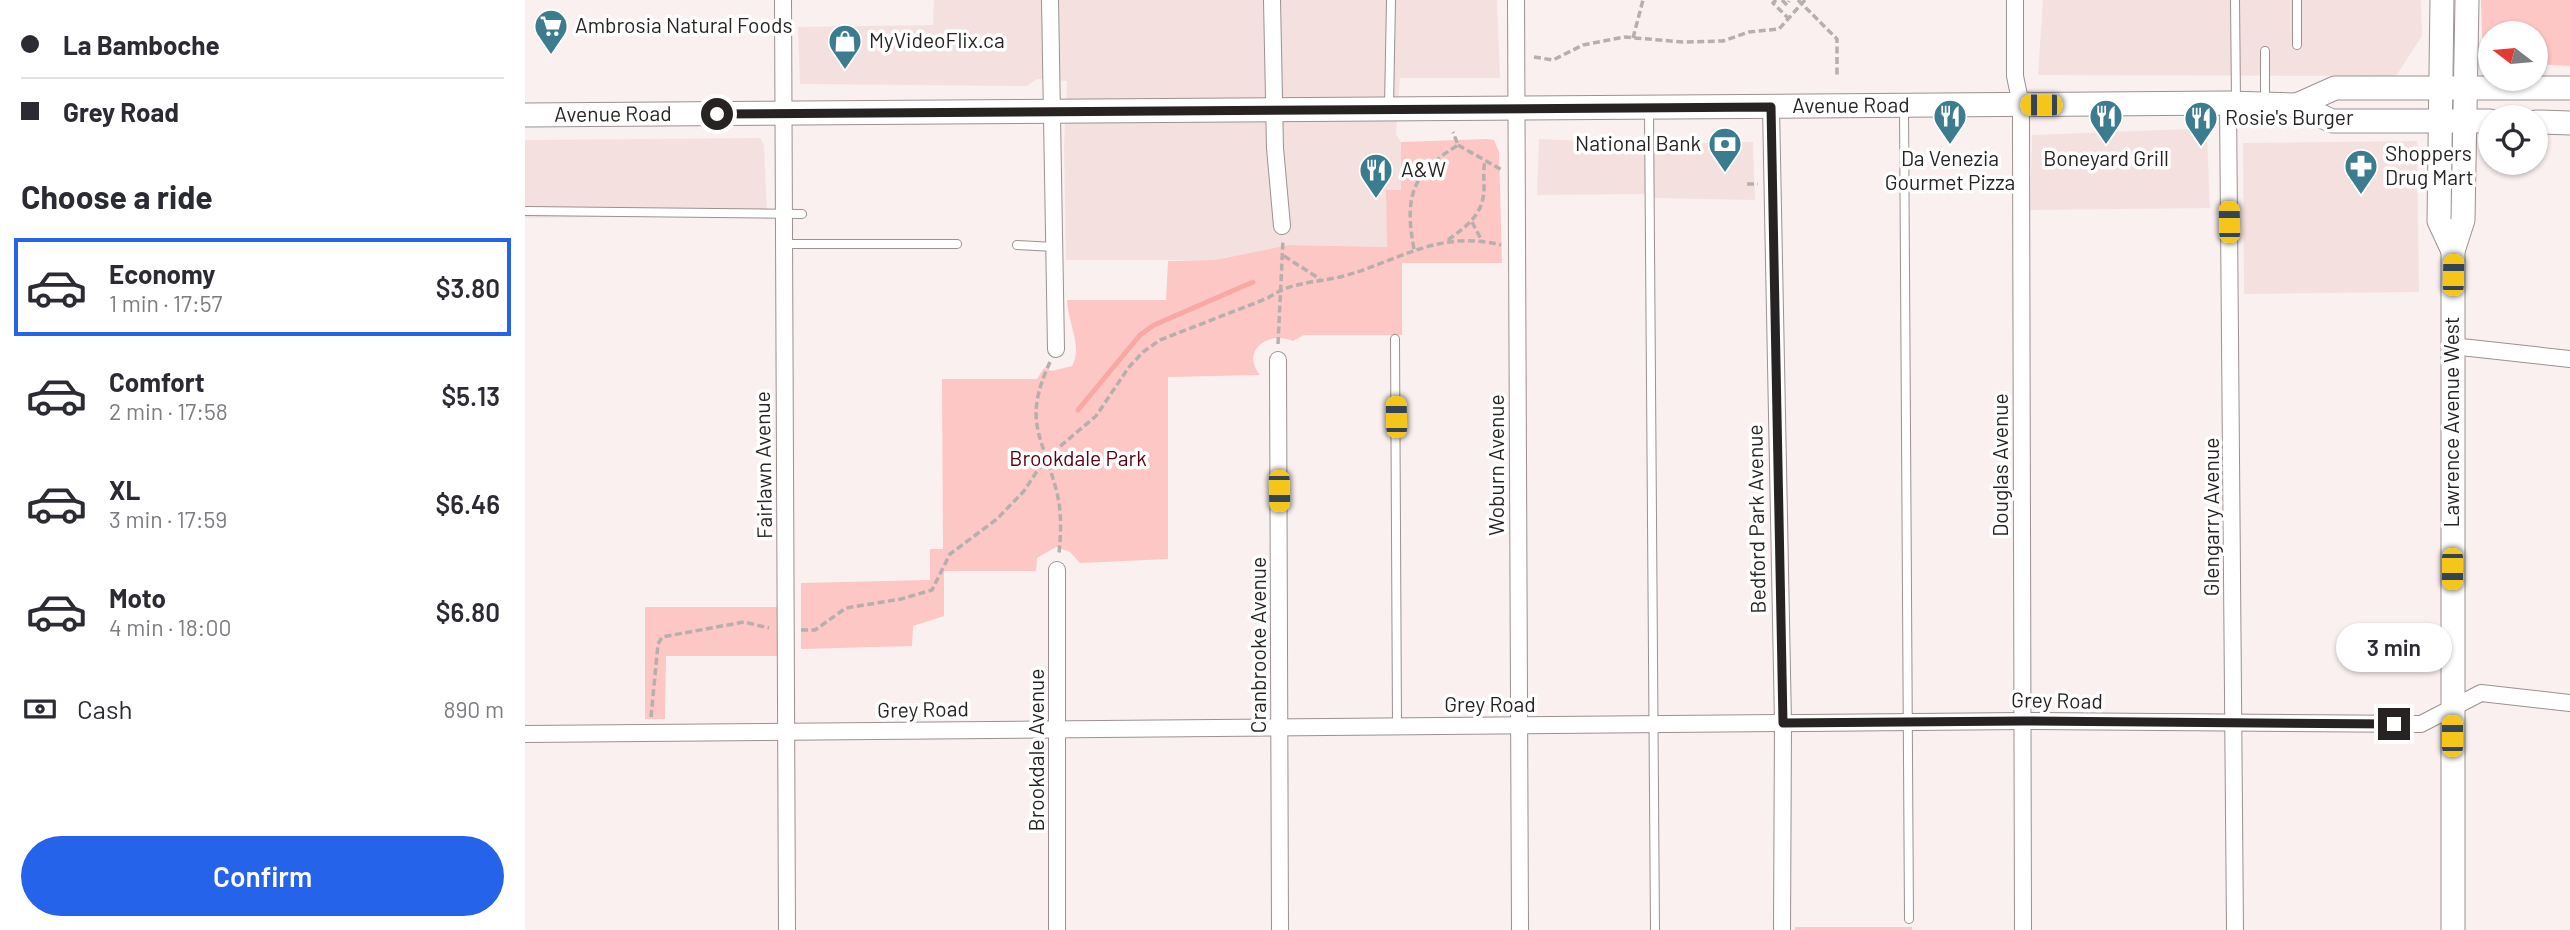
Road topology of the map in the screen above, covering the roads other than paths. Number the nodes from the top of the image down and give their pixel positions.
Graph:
1 (783, 0) edge
2 (1051, 0) edge
3 (1272, 0) edge
4 (1391, 0) edge
5 (1516, 0) edge
6 (2015, 0) edge
7 (2235, 0) edge
8 (2297, 0) edge
9 (2442, 0) edge
10 (2467, 0) edge
11 (2297, 45) dead end
12 (2265, 51) dead end
13 (2570, 88) edge
14 (2440, 89) junction
15 (2467, 89) junction
16 (2232, 103) junction
17 (2265, 104) junction
18 (1904, 105) junction
19 (2021, 105) junction
20 (2297, 105) junction
21 (1649, 107) junction
22 (1771, 107) junction
23 (1517, 108) junction
24 (1389, 109) junction
25 (1051, 110) junction
26 (1273, 111) junction
27 (783, 113) junction
28 (525, 115) edge
29 (2438, 121) junction
30 (2465, 121) junction
31 (2478, 121) edge
32 (2548, 122) edge
33 (2570, 123) edge
34 (525, 211) edge
35 (785, 213) junction
36 (802, 214) dead end
37 (1282, 226) road end
38 (784, 244) junction
39 (957, 244) dead end
40 (1017, 245) dead end
41 (1055, 247) junction
42 (2453, 251) junction
43 (1395, 339) dead end
44 (2452, 346) junction
45 (1056, 349) road end
46 (2570, 359) edge
47 (1277, 360) road end
48 (1057, 570) road end
49 (2570, 703) edge
50 (2452, 708) junction
51 (2022, 721) junction
52 (1783, 723) junction
53 (1906, 723) junction
54 (2234, 724) junction
55 (1653, 725) junction
56 (1397, 726) junction
57 (1519, 726) junction
58 (1281, 727) junction
59 (1058, 729) junction
60 (787, 733) junction
61 (525, 734) edge
62 (1909, 919) dead end
63 (787, 930) edge
64 (1057, 930) edge
65 (1280, 930) edge
66 (1520, 930) edge
67 (1654, 930) edge
68 (1783, 930) edge
69 (2023, 930) edge
70 (2235, 930) edge
71 (2453, 930) edge

1 - 27 street, Fairlawn Avenue
2 - 25 street
3 - 26 street
4 - 24 lane
5 - 23 street, Woburn Avenue
6 - 19 street, Douglas Avenue
7 - 16 lane
8 - 11 lane
9 - 14 main road, Lawrence Avenue West
10 - 15 main road, Lawrence Avenue West
12 - 17 lane
13 - 15 main road, Avenue Road
14 - 15 main road, Avenue Road
14 - 20 main road, Avenue Road
14 - 29 main road, Lawrence Avenue West
15 - 30 main road, Lawrence Avenue West
16 - 17 main road, Avenue Road
16 - 19 main road, Avenue Road
16 - 54 street, Glengarry Avenue
17 - 20 main road, Avenue Road
18 - 19 main road, Avenue Road
18 - 22 main road, Avenue Road
18 - 53 lane
19 - 51 street, Douglas Avenue
20 - 29 main road, Avenue Road
21 - 22 main road, Avenue Road
21 - 23 main road, Avenue Road
21 - 55 lane
22 - 52 street, Bedford Park Avenue
23 - 24 main road, Avenue Road
23 - 57 street, Woburn Avenue
24 - 26 main road, Avenue Road
25 - 26 main road, Avenue Road
25 - 27 main road, Avenue Road
25 - 41 street
26 - 37 street
27 - 28 main road, Avenue Road
27 - 35 street, Fairlawn Avenue
29 - 30 main road, Avenue Road
29 - 42 main road, Lawrence Avenue West
30 - 31 main road, Avenue Road
30 - 42 main road, Lawrence Avenue West
32 - 33 main road
34 - 35 lane
35 - 36 lane
35 - 38 street, Fairlawn Avenue
38 - 39 lane
38 - 60 street, Fairlawn Avenue
40 - 41 lane
41 - 45 street
42 - 44 main road, Lawrence Avenue West
43 - 56 lane
44 - 46 street
44 - 50 main road, Lawrence Avenue West
47 - 58 street, Cranbrooke Avenue
48 - 59 street, Brookdale Avenue
49 - 50 street, Grey Road
50 - 54 street, Grey Road
50 - 71 main road, Lawrence Avenue West
51 - 53 street, Grey Road
51 - 54 street, Grey Road
51 - 69 street, Douglas Avenue
52 - 53 street, Grey Road
52 - 55 street, Grey Road
52 - 68 street, Bedford Park Avenue
53 - 62 lane
54 - 70 street, Glengarry Avenue
55 - 57 street, Grey Road
55 - 67 lane
56 - 57 street, Grey Road
56 - 58 street, Grey Road
57 - 66 street, Woburn Avenue
58 - 59 street, Grey Road
58 - 65 street, Cranbrooke Avenue
59 - 60 street, Grey Road
59 - 64 street, Brookdale Avenue
60 - 61 street, Grey Road
60 - 63 street, Fairlawn Avenue

